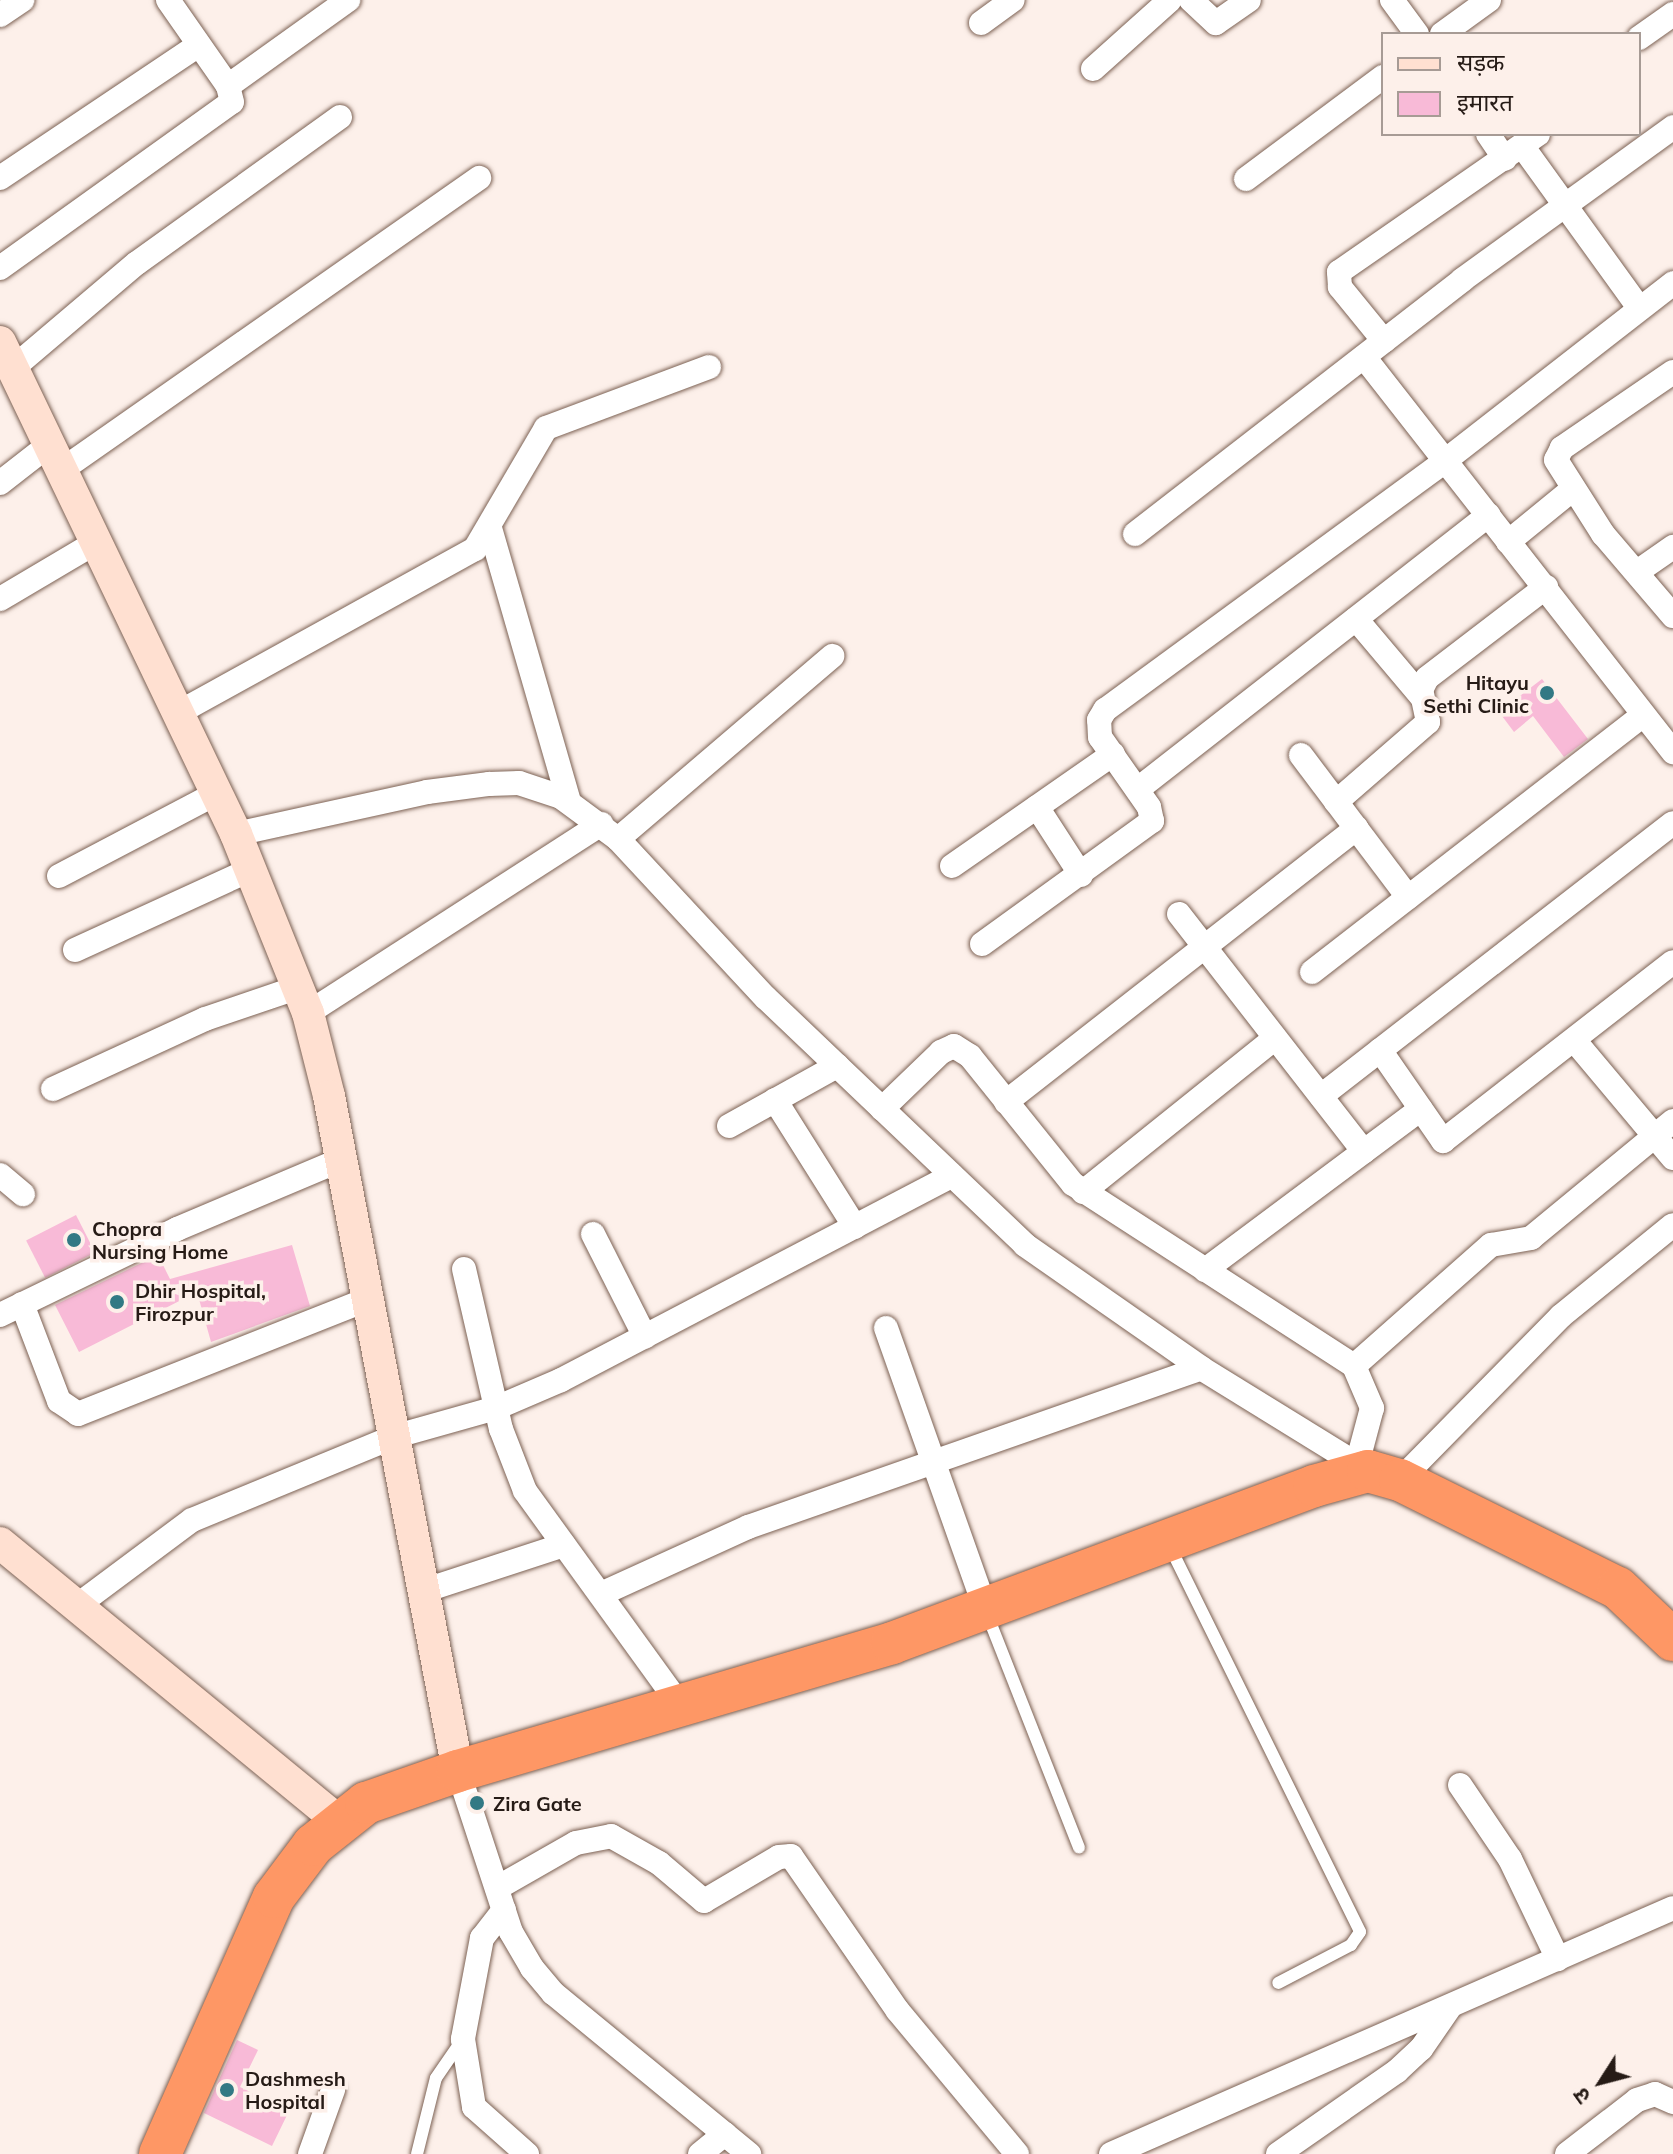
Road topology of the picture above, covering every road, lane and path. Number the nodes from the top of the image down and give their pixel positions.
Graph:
1 (22, 0) edge
2 (168, 0) edge
3 (348, 0) edge
4 (1013, 0) edge
5 (1170, 0) edge
6 (1191, 0) edge
7 (1249, 0) edge
8 (1392, 0) edge
9 (1489, 0) edge
10 (1673, 14) edge
11 (0, 15) edge
12 (981, 23) dead end
13 (1416, 32) edge
14 (1445, 32) edge
15 (1641, 37) edge
16 (199, 45) junction
17 (1093, 69) dead end
18 (1381, 78) edge
19 (228, 86) junction
20 (340, 117) dead end
21 (1673, 127) edge
22 (1494, 136) edge
23 (1522, 146) edge
24 (0, 178) edge
25 (479, 178) dead end
26 (1246, 179) dead end
27 (1565, 207) junction
28 (0, 268) edge
29 (1673, 283) edge
30 (1639, 308) junction
31 (1384, 341) junction
32 (6, 355) edge
33 (1364, 357) junction
34 (709, 367) dead end
35 (1673, 372) edge
36 (56, 456) junction
37 (1446, 460) junction
38 (0, 483) edge
39 (1573, 489) junction
40 (1489, 515) junction
41 (490, 528) junction
42 (1135, 534) dead end
43 (98, 541) junction
44 (1508, 542) junction
45 (1673, 547) edge
46 (1637, 572) junction
47 (1546, 587) junction
48 (0, 599) edge
49 (1673, 614) edge
50 (1356, 619) junction
51 (832, 656) dead end
52 (1422, 697) junction
53 (178, 713) junction
54 (1643, 715) junction
55 (1673, 752) edge
56 (1113, 754) junction
57 (1301, 755) dead end
58 (1138, 789) junction
59 (215, 794) junction
60 (569, 802) junction
61 (1336, 802) junction
62 (1037, 807) junction
63 (1673, 823) edge
64 (1357, 828) junction
65 (609, 832) junction
66 (236, 834) junction
67 (952, 866) dead end
68 (252, 869) junction
69 (1081, 875) junction
70 (59, 876) dead end
71 (1408, 897) junction
72 (1179, 914) dead end
73 (982, 944) dead end
74 (1203, 944) junction
75 (75, 950) dead end
76 (1673, 962) edge
77 (1312, 972) dead end
78 (303, 1000) junction
79 (1275, 1038) junction
80 (1574, 1040) junction
81 (1380, 1050) junction
82 (837, 1066) junction
83 (53, 1089) dead end
84 (1321, 1096) junction
85 (775, 1100) junction
86 (1006, 1102) junction
87 (882, 1109) junction
88 (1421, 1109) junction
89 (729, 1126) dead end
90 (1664, 1128) edge
91 (1364, 1152) junction
92 (1673, 1158) edge
93 (340, 1160) junction
94 (0, 1175) edge
95 (952, 1176) junction
96 (1083, 1192) junction
97 (23, 1194) dead end
98 (1673, 1225) edge
99 (855, 1227) junction
100 (593, 1234) dead end
101 (464, 1269) dead end
102 (1205, 1270) junction
103 (366, 1300) junction
104 (11, 1310) edge
105 (886, 1328) dead end
106 (645, 1337) junction
107 (1354, 1366) junction
108 (1201, 1368) junction
109 (496, 1408) junction
110 (393, 1437) junction
111 (933, 1462) junction
112 (1375, 1471) junction
113 (1167, 1540) junction
114 (0, 1543) edge
115 (564, 1545) junction
116 (423, 1591) junction
117 (601, 1594) junction
118 (78, 1605) junction
119 (985, 1608) junction
120 (1673, 1640) edge
121 (682, 1708) junction
122 (458, 1771) junction
123 (1460, 1785) dead end
124 (339, 1821) junction
125 (1079, 1848) dead end
126 (500, 1899) junction
127 (1673, 1908) edge
128 (1558, 1959) junction
129 (1278, 1983) dead end
130 (1450, 2007) junction
131 (463, 2039) junction
132 (333, 2090) dead end
133 (1673, 2102) edge
134 (725, 2134) junction
135 (510, 2151) edge
136 (160, 2154) edge
137 (310, 2154) edge
138 (417, 2154) edge
139 (700, 2154) edge
140 (749, 2154) edge
141 (1017, 2154) edge
142 (1111, 2154) edge
143 (1278, 2154) edge
144 (1567, 2154) edge

1 - 11 street
2 - 16 street
3 - 19 street
4 - 12 street
5 - 17 street
6 - 7 street
8 - 13 street
9 - 14 street
10 - 15 street
16 - 19 street
16 - 24 street
18 - 26 street
19 - 28 street
20 - 32 street
21 - 27 street
22 - 23 street
23 - 27 street
23 - 31 street
25 - 36 street
27 - 30 street
27 - 31 street
29 - 30 street
30 - 37 street
31 - 33 street
32 - 36 street
33 - 37 street
33 - 42 street
34 - 41 street
35 - 39 street
36 - 38 street
36 - 43 street
37 - 40 street
37 - 56 street
39 - 44 street
39 - 46 street
40 - 44 street
40 - 50 street
41 - 53 street
41 - 60 street
43 - 48 street
43 - 53 street
44 - 47 street
45 - 46 street
46 - 49 street
47 - 52 street
47 - 54 street
50 - 52 street
50 - 58 street
51 - 65 street
52 - 61 street
53 - 59 street
54 - 55 street
54 - 71 street
56 - 58 street
56 - 62 street
57 - 61 street
58 - 69 street
59 - 66 street
59 - 70 street
60 - 65 street
60 - 66 street
61 - 64 street
62 - 67 street
62 - 69 street
63 - 81 street
64 - 71 street
64 - 74 street
65 - 78 street
65 - 82 street
66 - 68 street
68 - 75 street
68 - 78 street
69 - 73 street
71 - 77 street
72 - 74 street
74 - 79 street
74 - 86 street
76 - 80 street
78 - 83 street
78 - 93 street
79 - 84 street
79 - 96 street
80 - 88 street
80 - 90 street
81 - 84 street
81 - 88 street
82 - 85 street
82 - 87 street
84 - 91 street
85 - 89 street
85 - 99 street
86 - 87 street
86 - 96 street
87 - 95 street
88 - 91 street
90 - 92 street
90 - 107 street
91 - 102 street
93 - 103 street
93 - 104 street
94 - 97 street
95 - 99 street
95 - 108 street
96 - 102 street
98 - 112 street
99 - 106 street
100 - 106 street
101 - 109 street
102 - 107 street
103 - 104 street
103 - 110 street
105 - 111 street
106 - 109 street
107 - 112 street
108 - 111 street
108 - 112 street
109 - 110 street
109 - 115 street
110 - 116 street
110 - 118 street
111 - 117 street
111 - 119 street
112 - 113 highway
112 - 120 highway
113 - 119 highway
113 - 129 lane
114 - 118 street
115 - 116 street
115 - 117 street
116 - 122 street
117 - 121 street
118 - 124 street
119 - 121 highway
119 - 125 lane
121 - 122 highway
122 - 124 highway
122 - 126 street
123 - 128 street
124 - 136 highway
126 - 131 street
126 - 134 street
126 - 141 street
127 - 128 street
128 - 130 street
130 - 142 street
130 - 143 street
131 - 135 street
131 - 138 lane
132 - 137 street
133 - 144 street
134 - 139 street
134 - 140 street

